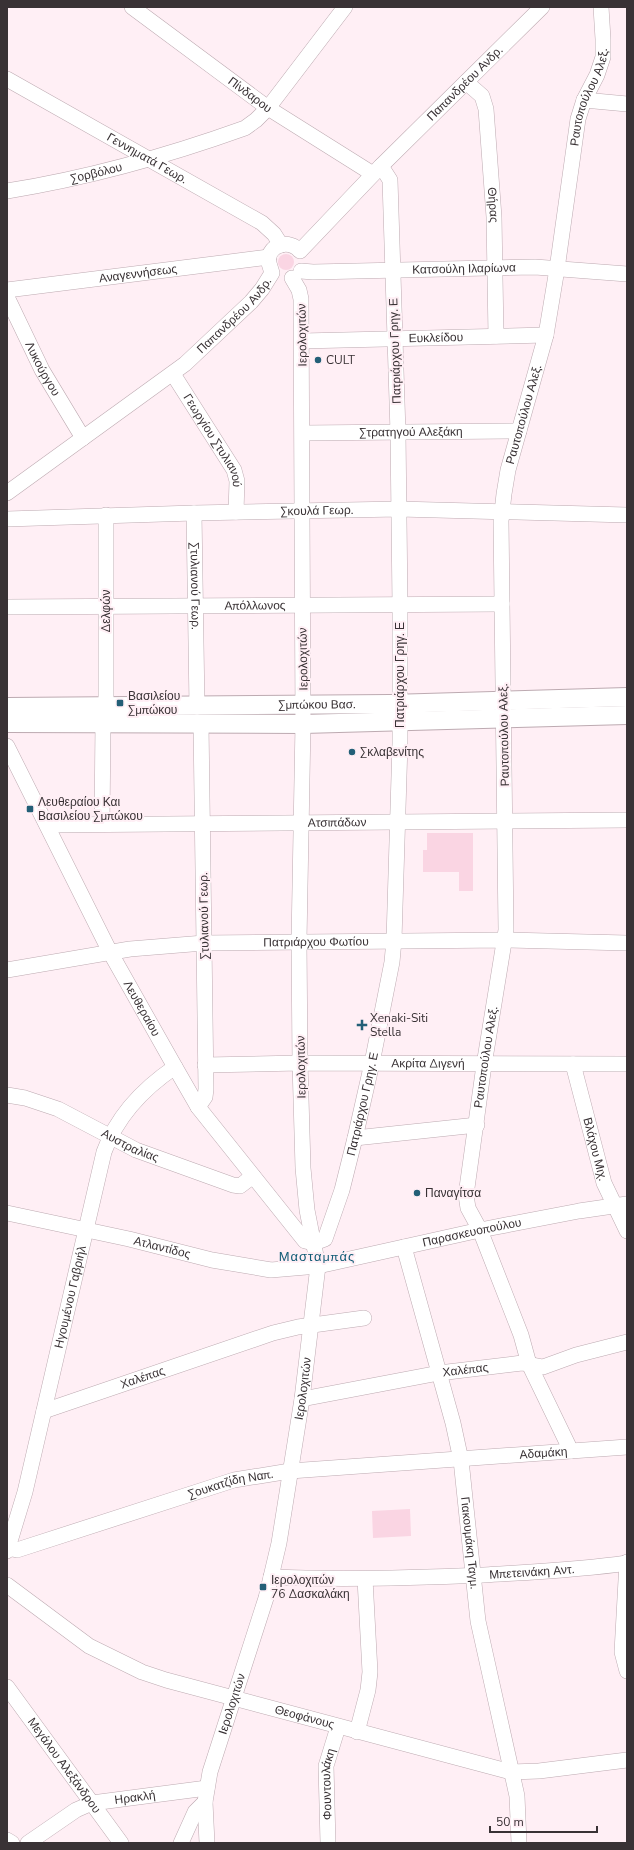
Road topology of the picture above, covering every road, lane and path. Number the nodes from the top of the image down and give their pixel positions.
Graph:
1 (132, 7) edge
2 (345, 7) edge
3 (542, 7) edge
4 (601, 7) edge
5 (7, 79) edge
6 (466, 82) junction
7 (584, 100) junction
8 (627, 104) edge
9 (268, 108) junction
10 (147, 159) junction
11 (377, 170) junction
12 (7, 191) edge
13 (281, 245) junction
14 (300, 251) junction
15 (269, 257) junction
16 (496, 268) junction
17 (557, 269) junction
18 (393, 271) junction
19 (272, 273) junction
20 (296, 274) junction
21 (627, 274) edge
22 (7, 290) edge
23 (7, 297) edge
24 (546, 335) junction
25 (496, 336) junction
26 (395, 338) junction
27 (302, 341) junction
28 (173, 374) junction
29 (519, 431) junction
30 (398, 432) junction
31 (303, 433) junction
32 (83, 438) junction
33 (7, 493) edge
34 (399, 509) junction
35 (304, 510) junction
36 (502, 510) junction
37 (194, 512) junction
38 (236, 512) junction
39 (627, 515) edge
40 (106, 516) junction
41 (7, 519) edge
42 (502, 604) junction
43 (302, 605) junction
44 (400, 605) junction
45 (106, 606) junction
46 (195, 606) junction
47 (7, 607) edge
48 (627, 697) edge
49 (303, 705) junction
50 (7, 707) edge
51 (503, 710) junction
52 (401, 712) junction
53 (104, 715) junction
54 (199, 715) junction
55 (627, 715) edge
56 (7, 723) edge
57 (303, 724) junction
58 (7, 746) edge
59 (504, 820) junction
60 (627, 820) edge
61 (397, 822) junction
62 (302, 823) junction
63 (102, 824) junction
64 (202, 824) junction
65 (47, 825) junction
66 (394, 940) junction
67 (505, 940) junction
68 (299, 941) junction
69 (204, 943) junction
70 (627, 943) edge
71 (110, 952) junction
72 (7, 970) edge
73 (300, 1063) junction
74 (372, 1063) junction
75 (573, 1064) junction
76 (627, 1064) edge
77 (205, 1065) junction
78 (484, 1065) junction
79 (175, 1067) junction
80 (7, 1095) edge
81 (198, 1106) junction
82 (477, 1125) junction
83 (110, 1136) junction
84 (355, 1138) junction
85 (253, 1176) junction
86 (621, 1205) edge
87 (7, 1213) edge
88 (85, 1229) junction
89 (480, 1230) junction
90 (627, 1231) edge
91 (314, 1243) junction
92 (404, 1247) junction
93 (318, 1266) junction
94 (364, 1318) dead end
95 (311, 1325) junction
96 (627, 1342) edge
97 (528, 1364) junction
98 (439, 1373) junction
99 (302, 1399) junction
100 (44, 1411) junction
101 (627, 1448) edge
102 (572, 1451) junction
103 (461, 1460) junction
104 (290, 1471) junction
105 (7, 1549) edge
106 (627, 1563) edge
107 (473, 1575) junction
108 (271, 1577) junction
109 (365, 1579) junction
110 (7, 1586) edge
111 (627, 1671) edge
112 (7, 1686) edge
113 (232, 1698) junction
114 (338, 1727) junction
115 (357, 1732) junction
116 (627, 1760) edge
117 (511, 1772) junction
118 (206, 1795) junction
119 (92, 1803) junction
120 (7, 1840) edge
121 (12, 1843) edge
122 (28, 1843) edge
123 (121, 1843) edge
124 (181, 1843) edge
125 (207, 1843) edge
126 (328, 1843) edge
127 (519, 1843) edge

1 - 9 street, Πίνδαρου
2 - 9 street, Σορβόλου
3 - 6 street, Παπανδρέου Ανδρ.
4 - 7 street, Ραυτοπούλου Αλεξ.
5 - 10 street, Γεννηματά Γεωρ.
6 - 11 street, Παπανδρέου Ανδρ.
6 - 16 street, Θήρας
7 - 8 street
7 - 17 street, Ραυτοπούλου Αλεξ.
9 - 10 street, Σορβόλου
9 - 11 street, Πίνδαρου
10 - 12 street, Σορβόλου
10 - 13 street, Γεννηματά Γεωρ.
11 - 14 street, Παπανδρέου Ανδρ.
11 - 18 street, Πατριάρχου Γρηγ. Ε
13 - 14 street
13 - 15 street, Παπανδρέου Ανδρ.
14 - 20 street
15 - 19 street, Παπανδρέου Ανδρ.
15 - 22 street, Αναγεννήσεως
16 - 17 street, Κατσούλη Ιλαρίωνα
16 - 18 street, Κατσούλη Ιλαρίωνα
16 - 25 street, Θήρας
17 - 21 street, Κατσούλη Ιλαρίωνα
17 - 24 street, Ραυτοπούλου Αλεξ.
18 - 20 street, Κατσούλη Ιλαρίωνα
18 - 26 street, Πατριάρχου Γρηγ. Ε
19 - 20 street
19 - 28 street, Παπανδρέου Ανδρ.
20 - 27 street, Ιερολοχιτών
23 - 32 street, Λυκούργου
24 - 25 street, Ευκλείδου
24 - 29 street, Ραυτοπούλου Αλεξ.
25 - 26 street, Ευκλείδου
26 - 27 street, Ευκλείδου
26 - 30 street, Πατριάρχου Γρηγ. Ε
27 - 31 street, Ιερολοχιτών
28 - 32 street, Παπανδρέου Ανδρ.
28 - 38 street, Γεωργίου Στυλιανού
29 - 30 street, Στρατηγού Αλεξάκη
29 - 36 street, Ραυτοπούλου Αλεξ.
30 - 31 street, Στρατηγού Αλεξάκη
30 - 34 street, Πατριάρχου Γρηγ. Ε
31 - 35 street, Ιερολοχιτών
32 - 33 street, Παπανδρέου Ανδρ.
34 - 35 street, Σκουλά Γεωρ.
34 - 36 street, Σκουλά Γεωρ.
34 - 44 street, Πατριάρχου Γρηγ. Ε
35 - 38 street, Σκουλά Γεωρ.
35 - 43 street, Ιερολοχιτών
36 - 39 street, Σκουλά Γεωρ.
36 - 42 street, Ραυτοπούλου Αλεξ.
37 - 38 street, Σκουλά Γεωρ.
37 - 40 street, Σκουλά Γεωρ.
37 - 46 street, Στυλιανού Γεωρ.
40 - 41 street, Σκουλά Γεωρ.
40 - 45 street, Δελφών
42 - 44 street, Απόλλωνος
42 - 51 street, Ραυτοπούλου Αλεξ.
43 - 44 street, Απόλλωνος
43 - 46 street, Απόλλωνος
43 - 49 street, Ιερολοχιτών
44 - 52 street, Πατριάρχου Γρηγ. Ε
45 - 46 street, Απόλλωνος
45 - 47 street, Απόλλωνος
45 - 53 street, Δελφών
46 - 54 street, Στυλιανού Γεωρ.
48 - 51 main road, Σμπώκου Βασ.
49 - 52 main road, Σμπώκου Βασ.
49 - 54 main road, Σμπώκου Βασ.
49 - 57 street, Ιερολοχιτών
50 - 53 main road, Σμπώκου Βασ.
51 - 52 main road, Σμπώκου Βασ.
51 - 55 main road, Σμπώκου Βασ.
51 - 59 street, Ραυτοπούλου Αλεξ.
52 - 57 main road, Σμπώκου Βασ.
52 - 61 street, Πατριάρχου Γρηγ. Ε
53 - 54 main road, Σμπώκου Βασ.
53 - 56 main road, Σμπώκου Βασ.
53 - 63 street, Δελφών
54 - 57 main road, Σμπώκου Βασ.
54 - 64 street, Στυλιανού Γεωρ.
57 - 62 street, Ιερολοχιτών
58 - 65 street, Λευθεραίου
59 - 60 street, Ατσιπάδων
59 - 61 street, Ατσιπάδων
59 - 67 street, Ραυτοπούλου Αλεξ.
61 - 62 street, Ατσιπάδων
61 - 66 street, Πατριάρχου Γρηγ. Ε
62 - 64 street, Ατσιπάδων
62 - 68 street, Ιερολοχιτών
63 - 64 street, Ατσιπάδων
63 - 65 street, Ατσιπάδων
64 - 69 street, Στυλιανού Γεωρ.
65 - 71 street, Λευθεραίου
66 - 67 street, Πατριάρχου Φωτίου
66 - 68 street, Πατριάρχου Φωτίου
66 - 74 street, Πατριάρχου Γρηγ. Ε
67 - 70 street, Πατριάρχου Φωτίου
67 - 78 street, Ραυτοπούλου Αλεξ.
68 - 69 street, Πατριάρχου Φωτίου
68 - 73 street, Ιερολοχιτών
69 - 71 street, Πατριάρχου Φωτίου
69 - 77 street, Στυλιανού Γεωρ.
71 - 72 street, Πατριάρχου Φωτίου
71 - 79 street, Λευθεραίου
73 - 74 street, Ακρίτα Διγενή
73 - 77 street, Ακρίτα Διγενή
73 - 91 street, Ιερολοχιτών
74 - 78 street, Ακρίτα Διγενή
74 - 84 street, Πατριάρχου Γρηγ. Ε
75 - 76 street, Ακρίτα Διγενή
75 - 78 street, Ακρίτα Διγενή
75 - 86 street, Βλάχου Μιχ.
77 - 81 street, Στυλιανού Γεωρ.
78 - 82 street, Ραυτοπούλου Αλεξ.
79 - 81 street, Λευθεραίου
79 - 83 street, Ηγουμένου Γαβριήλ
80 - 83 street, Αυστραλίας
81 - 85 street, Λευθεραίου
82 - 84 street
82 - 89 street, Ραυτοπούλου Αλεξ.
83 - 85 street, Αυστραλίας
83 - 88 street, Ηγουμένου Γαβριήλ
84 - 91 street, Πατριάρχου Γρηγ. Ε
85 - 91 street, Λευθεραίου
86 - 89 street, Παρασκευοπούλου
86 - 90 street, Βλάχου Μιχ.
87 - 88 street, Ατλαντίδος
88 - 93 street, Ατλαντίδος
88 - 100 street, Ηγουμένου Γαβριήλ
89 - 92 street, Παρασκευοπούλου
89 - 97 street, Ραυτοπούλου Αλεξ.
91 - 93 street, Ιερολοχιτών
92 - 93 street, Παρασκευοπούλου
92 - 98 street, Γιακουμάκη Ταγμ.
93 - 95 street, Ιερολοχιτών
94 - 95 street, Χαλέπας
95 - 99 street, Ιερολοχιτών
95 - 100 street, Χαλέπας
96 - 97 street, Χαλέπας
97 - 98 street, Χαλέπας
97 - 102 street, Ραυτοπούλου Αλεξ.
98 - 99 street, Χαλέπας
98 - 103 street, Γιακουμάκη Ταγμ.
99 - 104 street, Ιερολοχιτών
100 - 105 street, Ηγουμένου Γαβριήλ
101 - 102 street, Αδαμάκη
102 - 103 street, Αδαμάκη
103 - 104 street, Σουκατζίδη Ναπ.
103 - 107 street, Γιακουμάκη Ταγμ.
104 - 105 street, Σουκατζίδη Ναπ.
104 - 108 street, Ιερολοχιτών
106 - 107 street, Μπετεινάκη Αντ.
106 - 111 street
107 - 109 street, Μπετεινάκη Αντ.
107 - 117 street, Γιακουμάκη Ταγμ.
108 - 109 street, Μπετεινάκη Αντ.
108 - 113 street, Ιερολοχιτών
109 - 115 street
110 - 113 street, Θεοφάνους
112 - 119 street, Μεγάλου Αλεξάνδρου
113 - 114 street, Θεοφάνους
113 - 118 street, Ιερολοχιτών
114 - 115 street, Θεοφάνους
114 - 126 street, Φουντουλάκη
115 - 117 street, Θεοφάνους
116 - 117 street, Θεοφάνους
117 - 127 street, Γιακουμάκη Ταγμ.
118 - 119 street, Ηρακλή
118 - 124 street
118 - 125 street, Ιερολοχιτών
119 - 122 street, Ηρακλή
119 - 123 street, Μεγάλου Αλεξάνδρου
120 - 121 street

